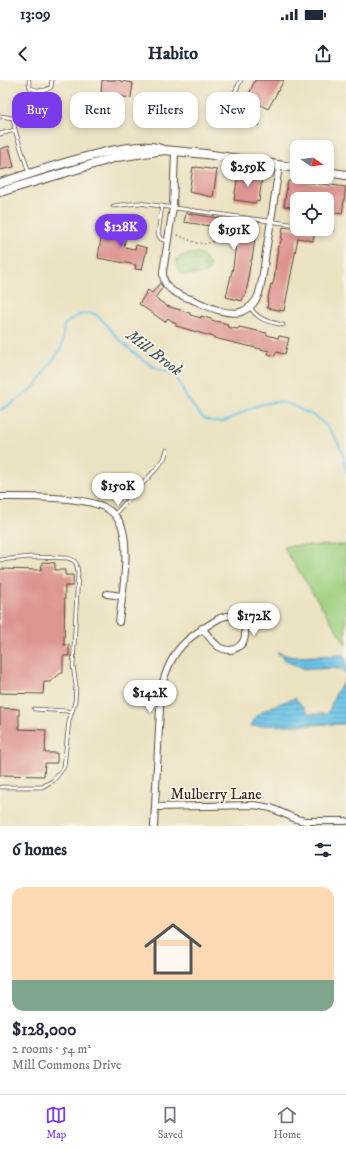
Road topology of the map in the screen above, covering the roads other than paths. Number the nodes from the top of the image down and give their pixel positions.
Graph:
1 (29, 80) edge
2 (52, 80) edge
3 (241, 80) edge
4 (235, 92) edge
5 (0, 116) edge
6 (15, 130) junction
7 (0, 134) edge
8 (175, 151) junction
9 (279, 166) junction
10 (290, 167) edge
11 (334, 173) edge
12 (346, 175) edge
13 (31, 178) junction
14 (0, 182) edge
15 (0, 192) edge
16 (113, 206) dead end
17 (162, 206) junction
18 (173, 207) junction
19 (271, 221) junction
20 (290, 224) edge
21 (168, 241) junction
22 (250, 307) junction
23 (283, 325) dead end
24 (167, 450) dead end
25 (0, 497) edge
26 (114, 515) junction
27 (0, 560) edge
28 (106, 594) dead end
29 (122, 596) junction
30 (119, 622) dead end
31 (202, 628) junction
32 (34, 709) dead end
33 (71, 712) junction
34 (0, 787) edge
35 (155, 808) junction
36 (346, 821) edge
37 (154, 826) edge

1 - 2 lane
3 - 4 lane
5 - 6 lane
6 - 7 lane
6 - 13 lane
8 - 9 street
8 - 13 street
8 - 18 street
9 - 10 street
9 - 19 street
11 - 12 street
13 - 14 street
13 - 15 street
16 - 17 lane
17 - 18 lane
17 - 21 lane
18 - 19 lane
18 - 21 street
19 - 20 lane
19 - 22 street
21 - 22 street
22 - 23 lane
24 - 26 lane
25 - 26 street
26 - 29 street
27 - 33 lane
28 - 29 street
29 - 30 street
31 - 31 street
31 - 35 street
32 - 33 lane
33 - 34 lane
35 - 36 street, Mulberry Lane
35 - 37 street

